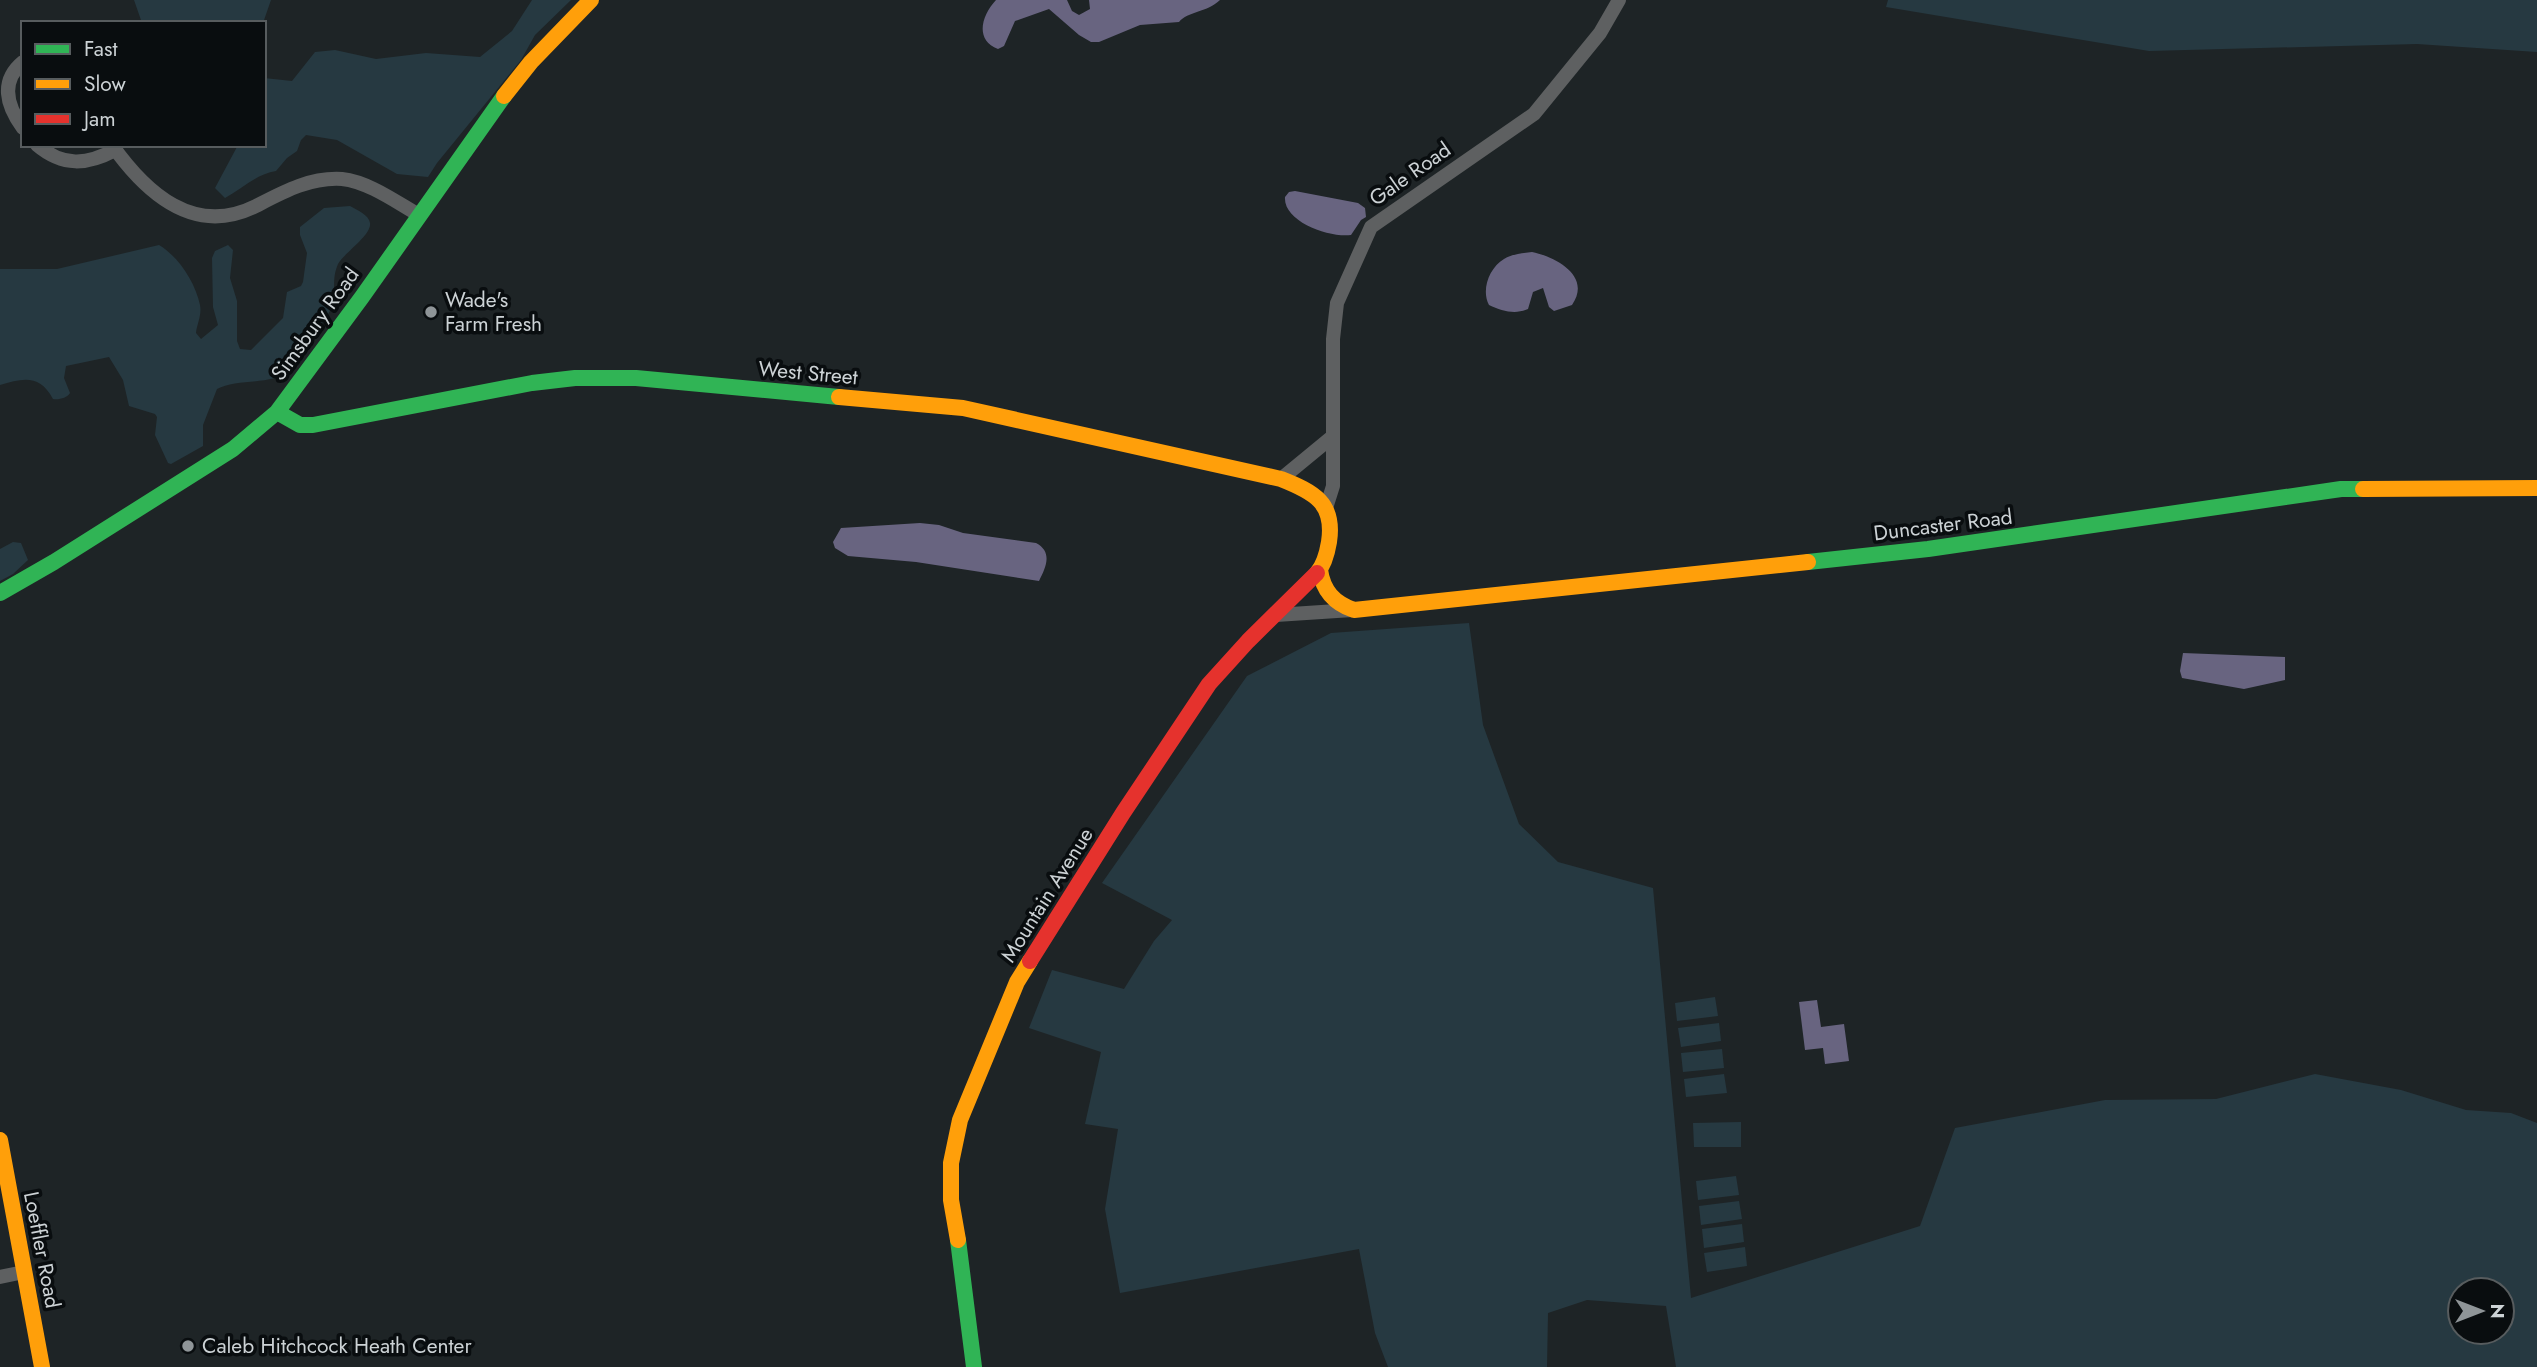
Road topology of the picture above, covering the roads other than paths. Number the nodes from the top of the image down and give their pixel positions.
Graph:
1 (1619, 0) edge
2 (580, 4) edge
3 (21, 64) edge
4 (21, 125) edge
5 (40, 147) edge
6 (114, 147) edge
7 (419, 215) junction
8 (277, 412) junction
9 (1332, 437) junction
10 (1281, 479) junction
11 (2537, 488) edge
12 (1326, 508) junction
13 (1320, 570) junction
14 (0, 593) edge
15 (1354, 610) junction
16 (1276, 615) junction
17 (0, 1140) edge
18 (24, 1272) junction
19 (0, 1277) edge
20 (42, 1367) edge
21 (974, 1367) edge

1 - 9 street, Gale Road
2 - 7 street, Simsbury Road
3 - 4 street
5 - 6 street
6 - 7 street
7 - 8 street, Simsbury Road
8 - 10 street, West Street
8 - 14 street, Simsbury Road
9 - 10 street
9 - 12 street, Gale Road
10 - 12 street, West Street
11 - 15 street, Duncaster Road
12 - 13 street, Mountain Avenue
13 - 15 street
13 - 16 street, Mountain Avenue
15 - 16 street, Duncaster Road
16 - 21 street, Mountain Avenue
17 - 18 street, Loeffler Road
18 - 19 street
18 - 20 street, Loeffler Road

